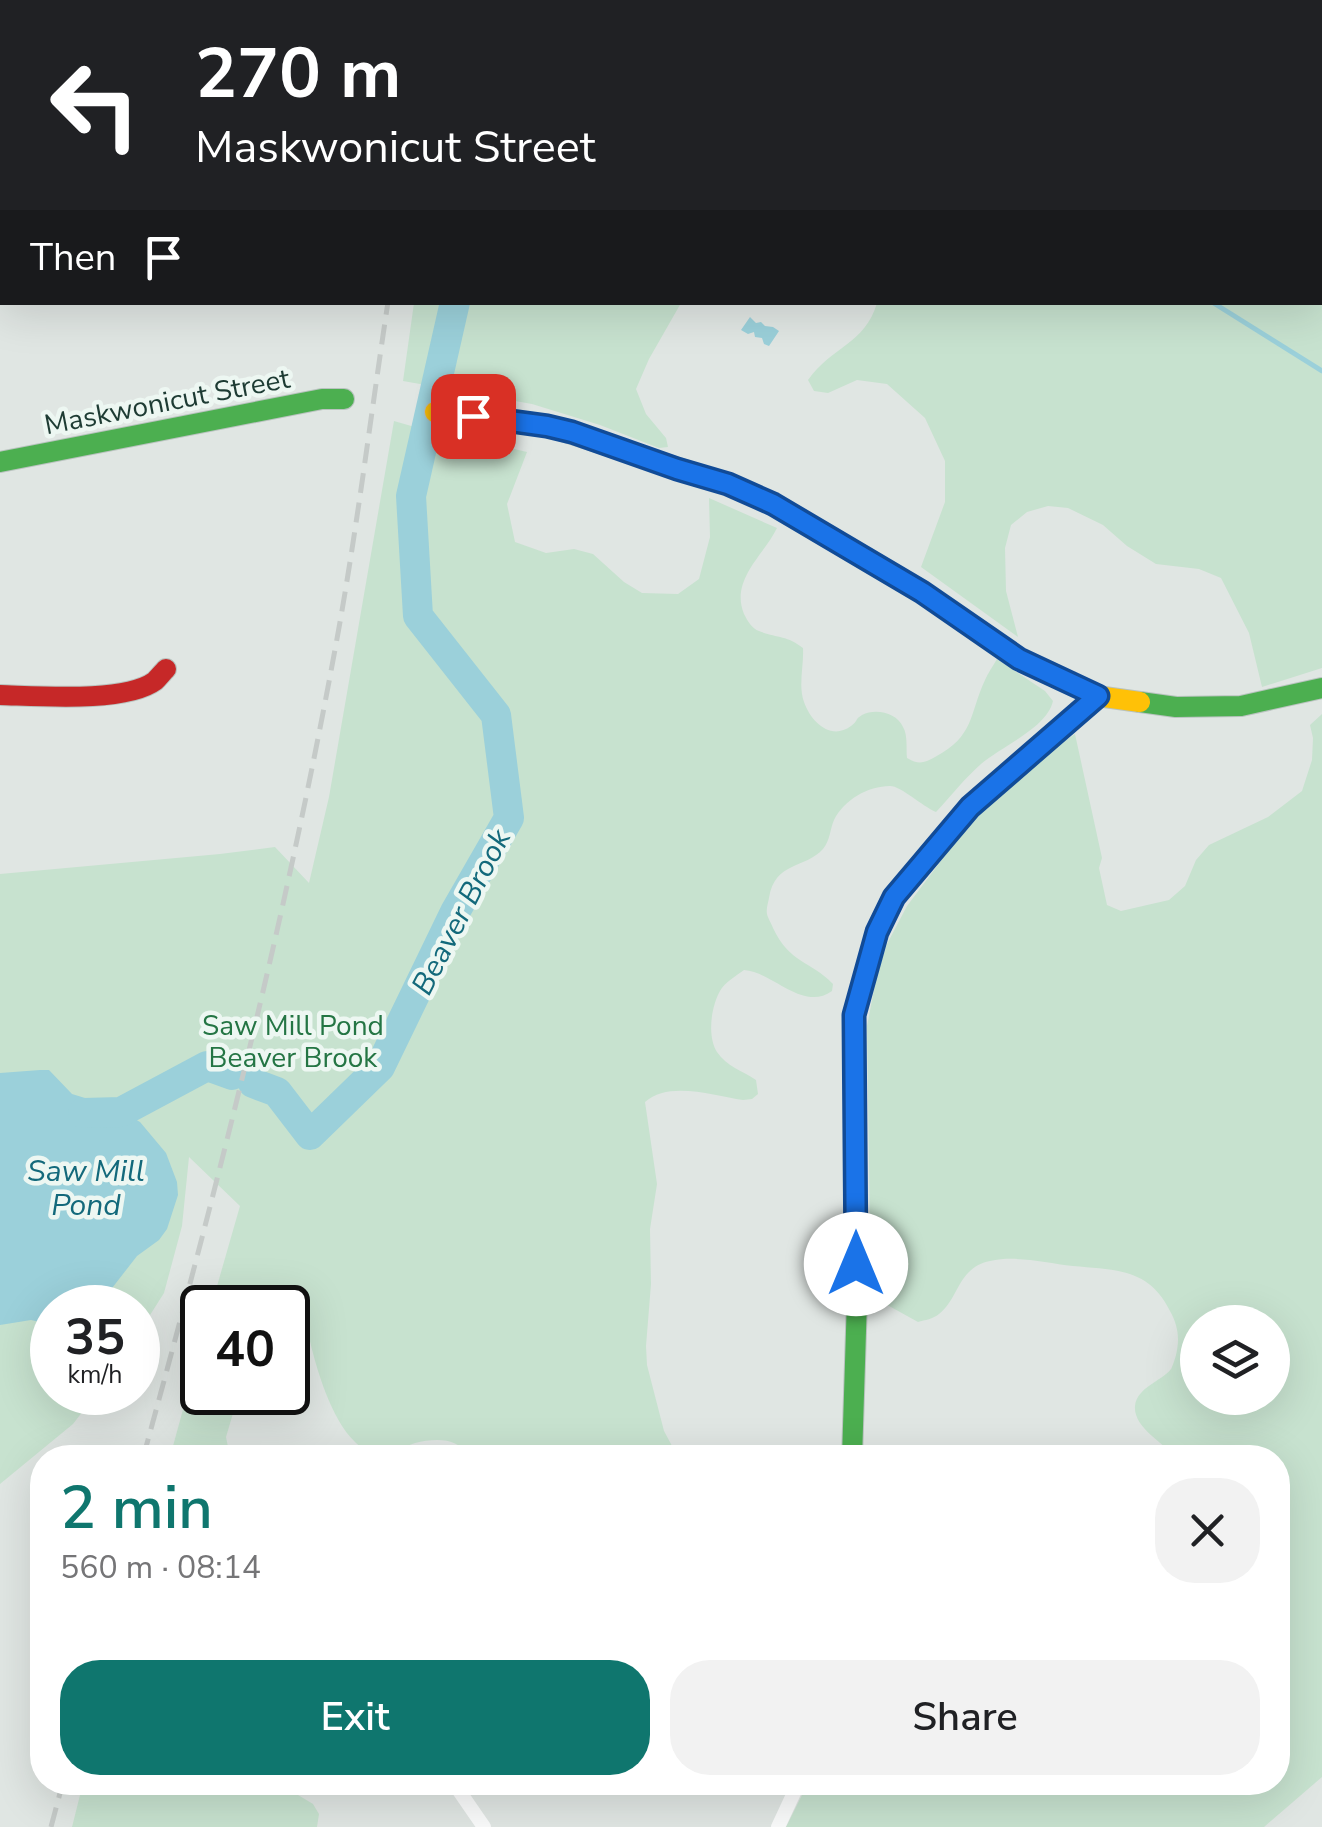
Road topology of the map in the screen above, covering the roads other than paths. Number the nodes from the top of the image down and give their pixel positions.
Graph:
1 (344, 400) dead end
2 (435, 412) dead end
3 (0, 462) edge
4 (166, 670) dead end
5 (1322, 688) edge
6 (0, 695) edge
7 (1098, 696) junction
8 (852, 1445) edge
9 (463, 1795) edge
10 (793, 1795) edge
11 (484, 1827) edge
12 (778, 1827) edge

1 - 3 street, Maskwonicut Street
2 - 7 street
4 - 6 street
5 - 7 street
7 - 8 street
9 - 11 street
10 - 12 street

